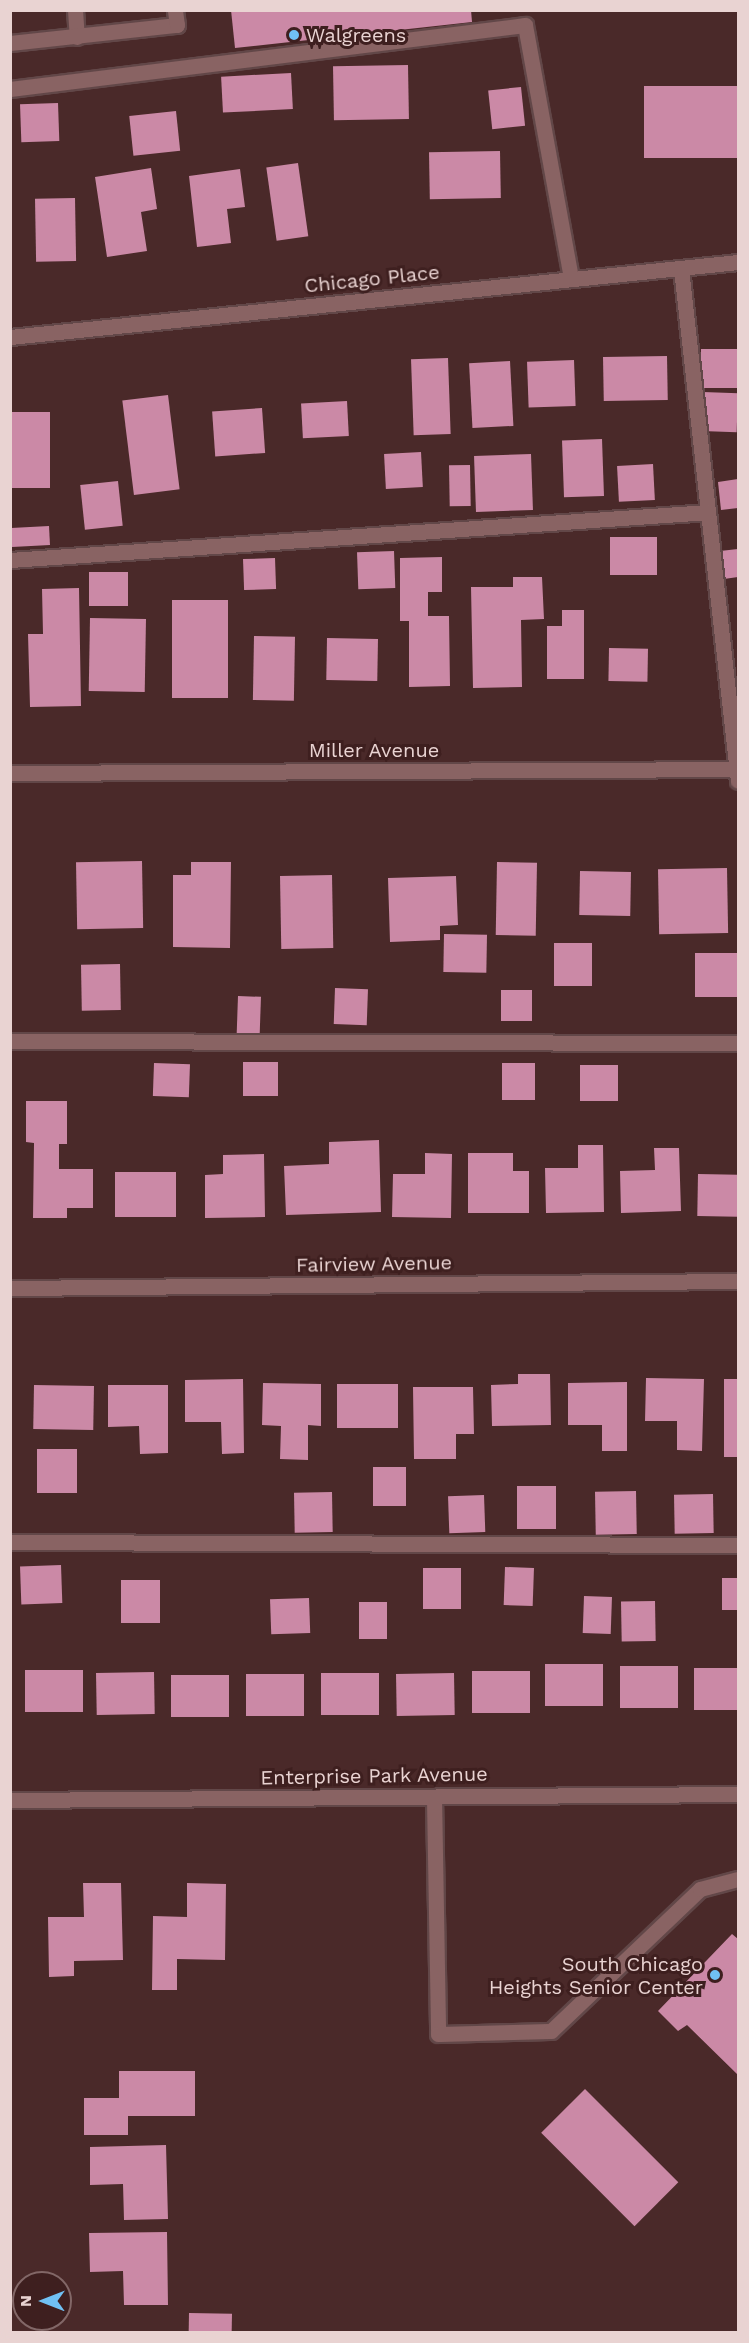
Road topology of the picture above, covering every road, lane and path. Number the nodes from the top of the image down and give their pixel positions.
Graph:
1 (75, 10) edge
2 (175, 10) edge
3 (78, 37) junction
4 (10, 43) edge
5 (10, 89) edge
6 (738, 262) edge
7 (681, 268) junction
8 (571, 279) junction
9 (10, 337) edge
10 (708, 512) junction
11 (10, 560) edge
12 (10, 773) edge
13 (738, 773) edge
14 (10, 1041) edge
15 (738, 1043) edge
16 (738, 1281) edge
17 (10, 1288) edge
18 (10, 1542) edge
19 (738, 1545) edge
20 (738, 1794) edge
21 (434, 1797) junction
22 (10, 1800) edge
23 (738, 1879) edge

1 - 3 street
2 - 3 street
3 - 4 street
5 - 8 street
6 - 7 street, Chicago Place
7 - 8 street, Chicago Place
7 - 10 street
8 - 9 street, Chicago Place
10 - 11 street
10 - 13 street
12 - 13 street, Miller Avenue
14 - 15 street
16 - 17 street, Fairview Avenue
18 - 19 street
20 - 21 street, Enterprise Park Avenue
21 - 22 street, Enterprise Park Avenue
21 - 23 street

